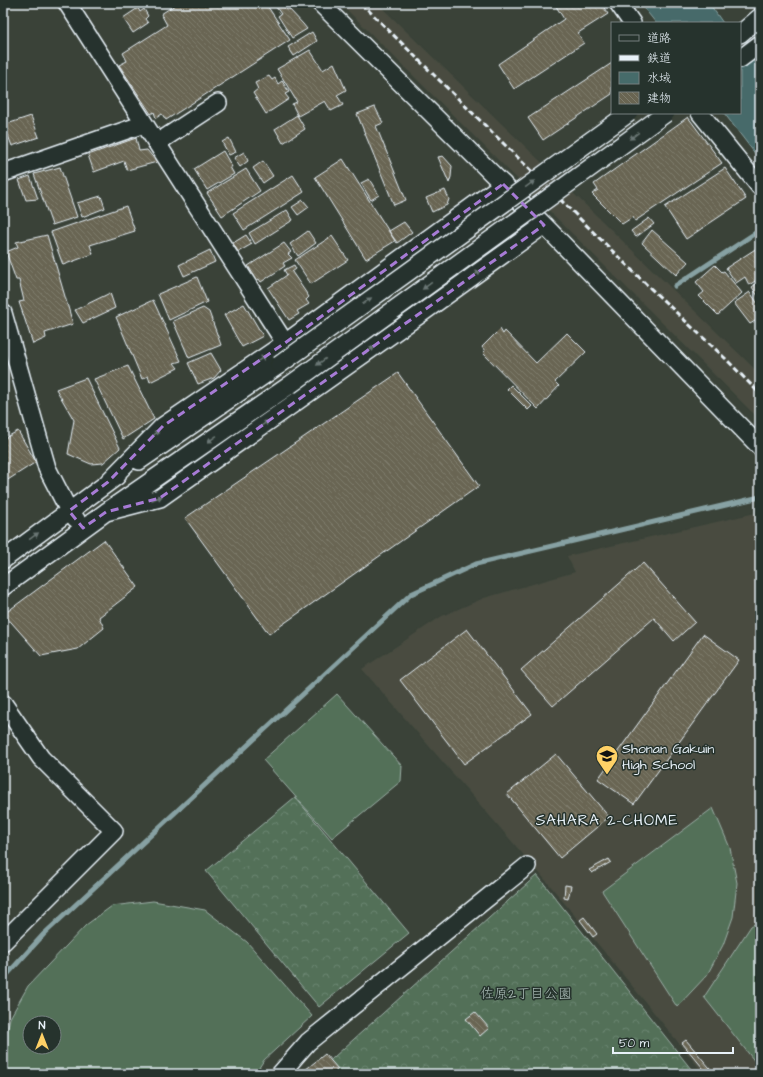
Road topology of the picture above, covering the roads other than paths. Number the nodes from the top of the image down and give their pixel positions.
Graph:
1 (67, 3) edge
2 (320, 3) edge
3 (618, 3) edge
4 (760, 17) edge
5 (631, 22) edge
6 (743, 31) edge
7 (759, 45) edge
8 (741, 58) edge
9 (218, 103) dead end
10 (628, 114) edge
11 (665, 114) edge
12 (701, 114) edge
13 (144, 124) junction
14 (157, 143) junction
15 (3, 174) edge
16 (503, 184) junction
17 (760, 187) edge
18 (474, 205) junction
19 (544, 225) junction
20 (513, 247) junction
21 (3, 312) edge
22 (285, 343) junction
23 (760, 447) edge
24 (108, 482) junction
25 (69, 511) junction
26 (106, 512) junction
27 (83, 528) junction
28 (3, 560) edge
29 (3, 587) edge
30 (3, 703) edge
31 (527, 866) dead end
32 (3, 942) edge
33 (280, 1074) edge

1 - 13 street
2 - 16 street
3 - 5 street
4 - 6 street
7 - 8 street
9 - 14 street
24 -> 10 street, bridge
11 -> 26 street, bridge
12 - 17 street
13 - 14 street
13 - 15 street
14 - 22 street
16 - 18 street
16 - 19 street
18 - 20 street
18 - 22 street
19 - 20 street
19 - 23 street
26 -> 20 street
21 - 25 street
24 -> 22 street
24 - 25 street
25 - 27 street
28 -> 25 street
26 - 27 street
27 - 29 street
30 - 32 street
31 - 33 street

